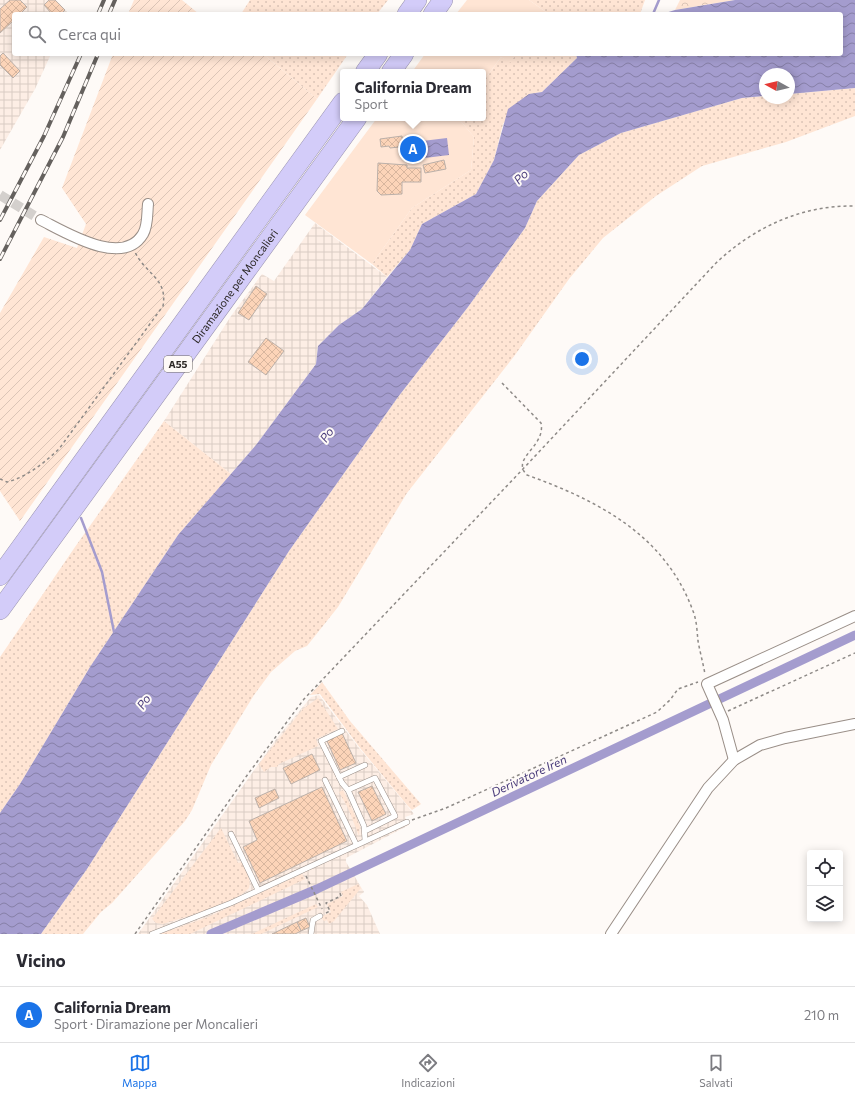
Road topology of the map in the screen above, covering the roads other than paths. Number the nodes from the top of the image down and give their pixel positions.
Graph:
1 (417, 0) edge
2 (443, 0) edge
3 (408, 12) edge
4 (434, 12) edge
5 (377, 56) edge
6 (403, 56) edge
7 (367, 69) edge
8 (393, 69) edge
9 (340, 106) edge
10 (355, 121) edge
11 (148, 204) dead end
12 (41, 220) tunnel mouth
13 (0, 576) edge
14 (0, 610) edge
15 (855, 616) edge
16 (855, 724) edge
17 (342, 731) dead end
18 (734, 760) junction
19 (365, 765) dead end
20 (339, 777) junction
21 (325, 780) dead end
22 (348, 790) junction
23 (407, 822) road end
24 (365, 831) junction
25 (231, 834) dead end
26 (365, 840) junction
27 (356, 844) junction
28 (258, 890) junction
29 (320, 916) road end
30 (152, 934) edge
31 (311, 934) edge
32 (611, 934) edge

1 - 3 highway
2 - 4 highway
5 - 7 highway
6 - 8 highway
9 - 13 highway, Diramazione per Moncalieri / A55
10 - 14 highway, Diramazione per Moncalieri / A55
11 - 12 street
15 - 18 street
16 - 18 street
17 - 20 lane
18 - 32 street
19 - 20 lane
20 - 22 lane
21 - 27 lane
22 - 24 lane
22 - 24 lane
23 - 26 lane
24 - 26 lane
25 - 28 lane
26 - 27 lane
27 - 28 lane
28 - 30 lane
29 - 31 lane

